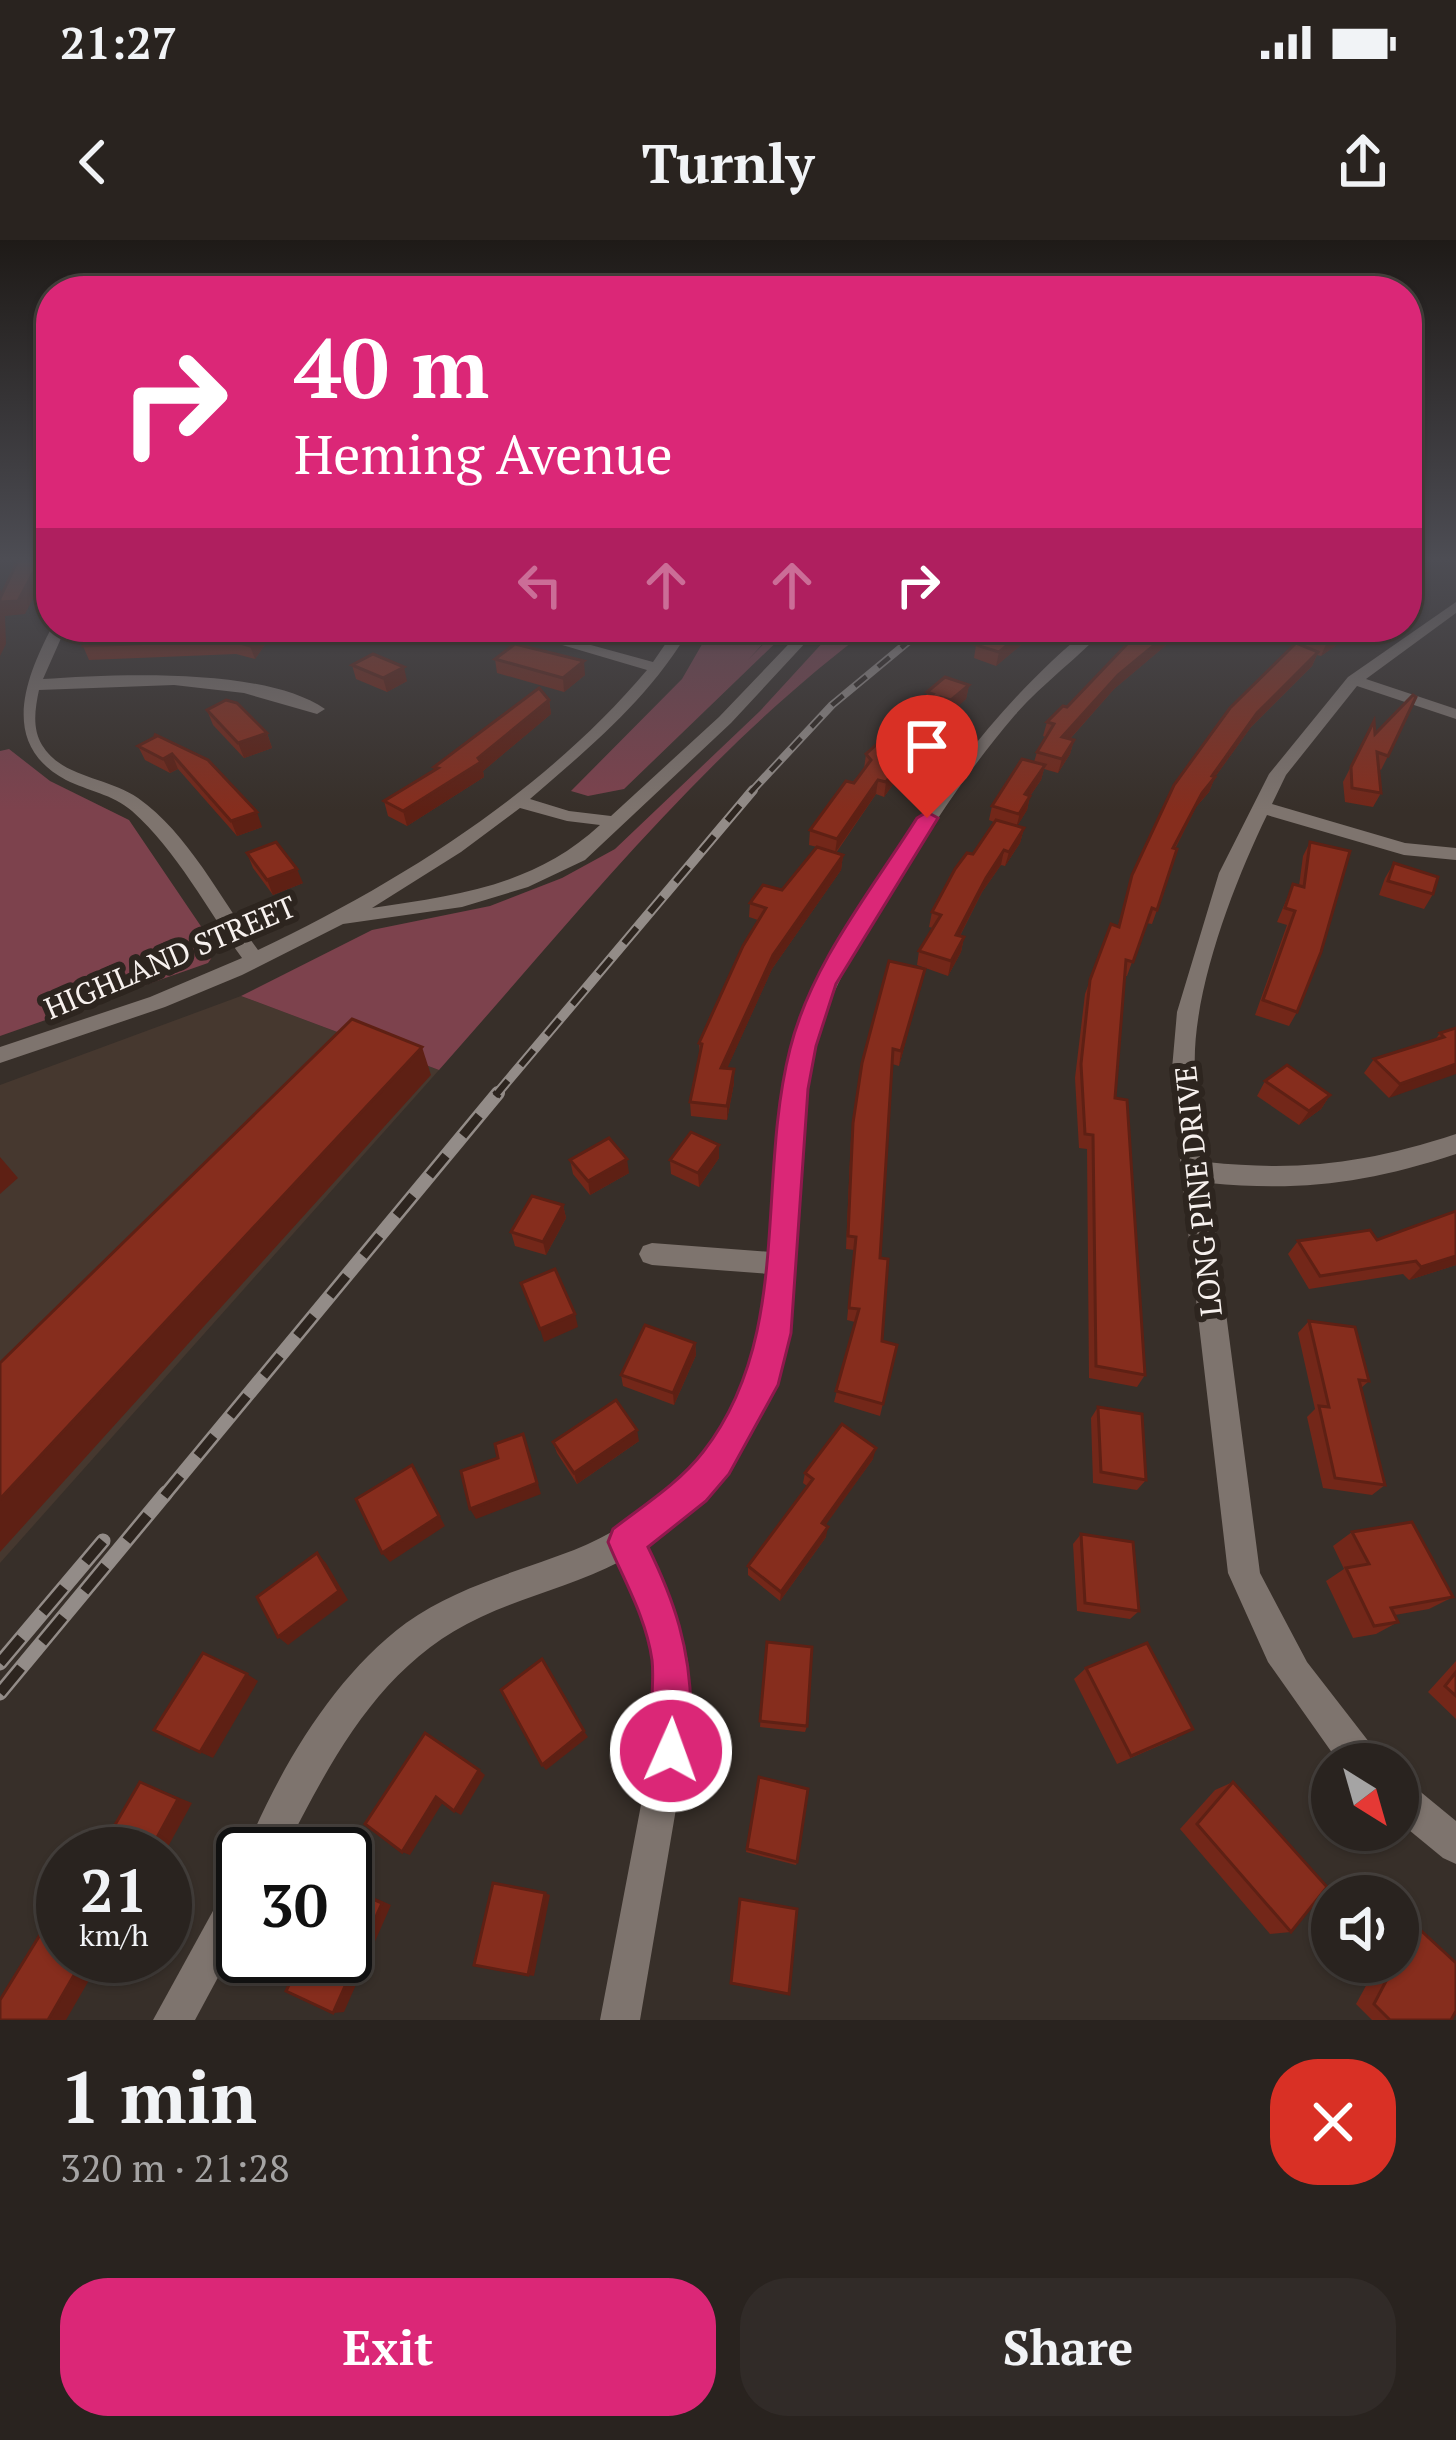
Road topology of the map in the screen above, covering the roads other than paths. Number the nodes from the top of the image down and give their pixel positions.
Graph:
1 (51, 643) edge
2 (566, 643) edge
3 (673, 643) edge
4 (797, 643) edge
5 (1082, 643) edge
6 (1405, 643) edge
7 (657, 668) junction
8 (1354, 680) junction
9 (29, 685) junction
10 (317, 709) dead end
11 (1456, 713) edge
12 (520, 802) junction
13 (1261, 807) junction
14 (618, 821) junction
15 (1456, 854) edge
16 (337, 919) junction
17 (254, 959) junction
18 (0, 1055) edge
19 (1456, 1144) edge
20 (1193, 1171) junction
21 (652, 1254) dead end
22 (780, 1264) junction
23 (626, 1542) junction
24 (1346, 1743) edge
25 (1419, 1814) edge
26 (277, 1827) edge
27 (1456, 1845) edge
28 (216, 1942) edge
29 (173, 2020) edge
30 (620, 2020) edge

1 - 9 street
2 - 7 street
3 - 7 street, HIGHLAND STREET
4 - 14 street
5 - 22 street
6 - 8 street, LONG PINE DRIVE
7 - 12 street, HIGHLAND STREET
8 - 11 street
8 - 13 street, LONG PINE DRIVE
9 - 10 street
9 - 17 street
12 - 14 street
12 - 16 street, HIGHLAND STREET
13 - 15 street
13 - 20 street, LONG PINE DRIVE
14 - 16 street
16 - 17 street, HIGHLAND STREET
17 - 18 street, HIGHLAND STREET
19 - 20 street
20 - 24 street, LONG PINE DRIVE
21 - 22 street
22 - 23 street
23 - 26 street
23 - 30 street
25 - 27 street
28 - 29 street

